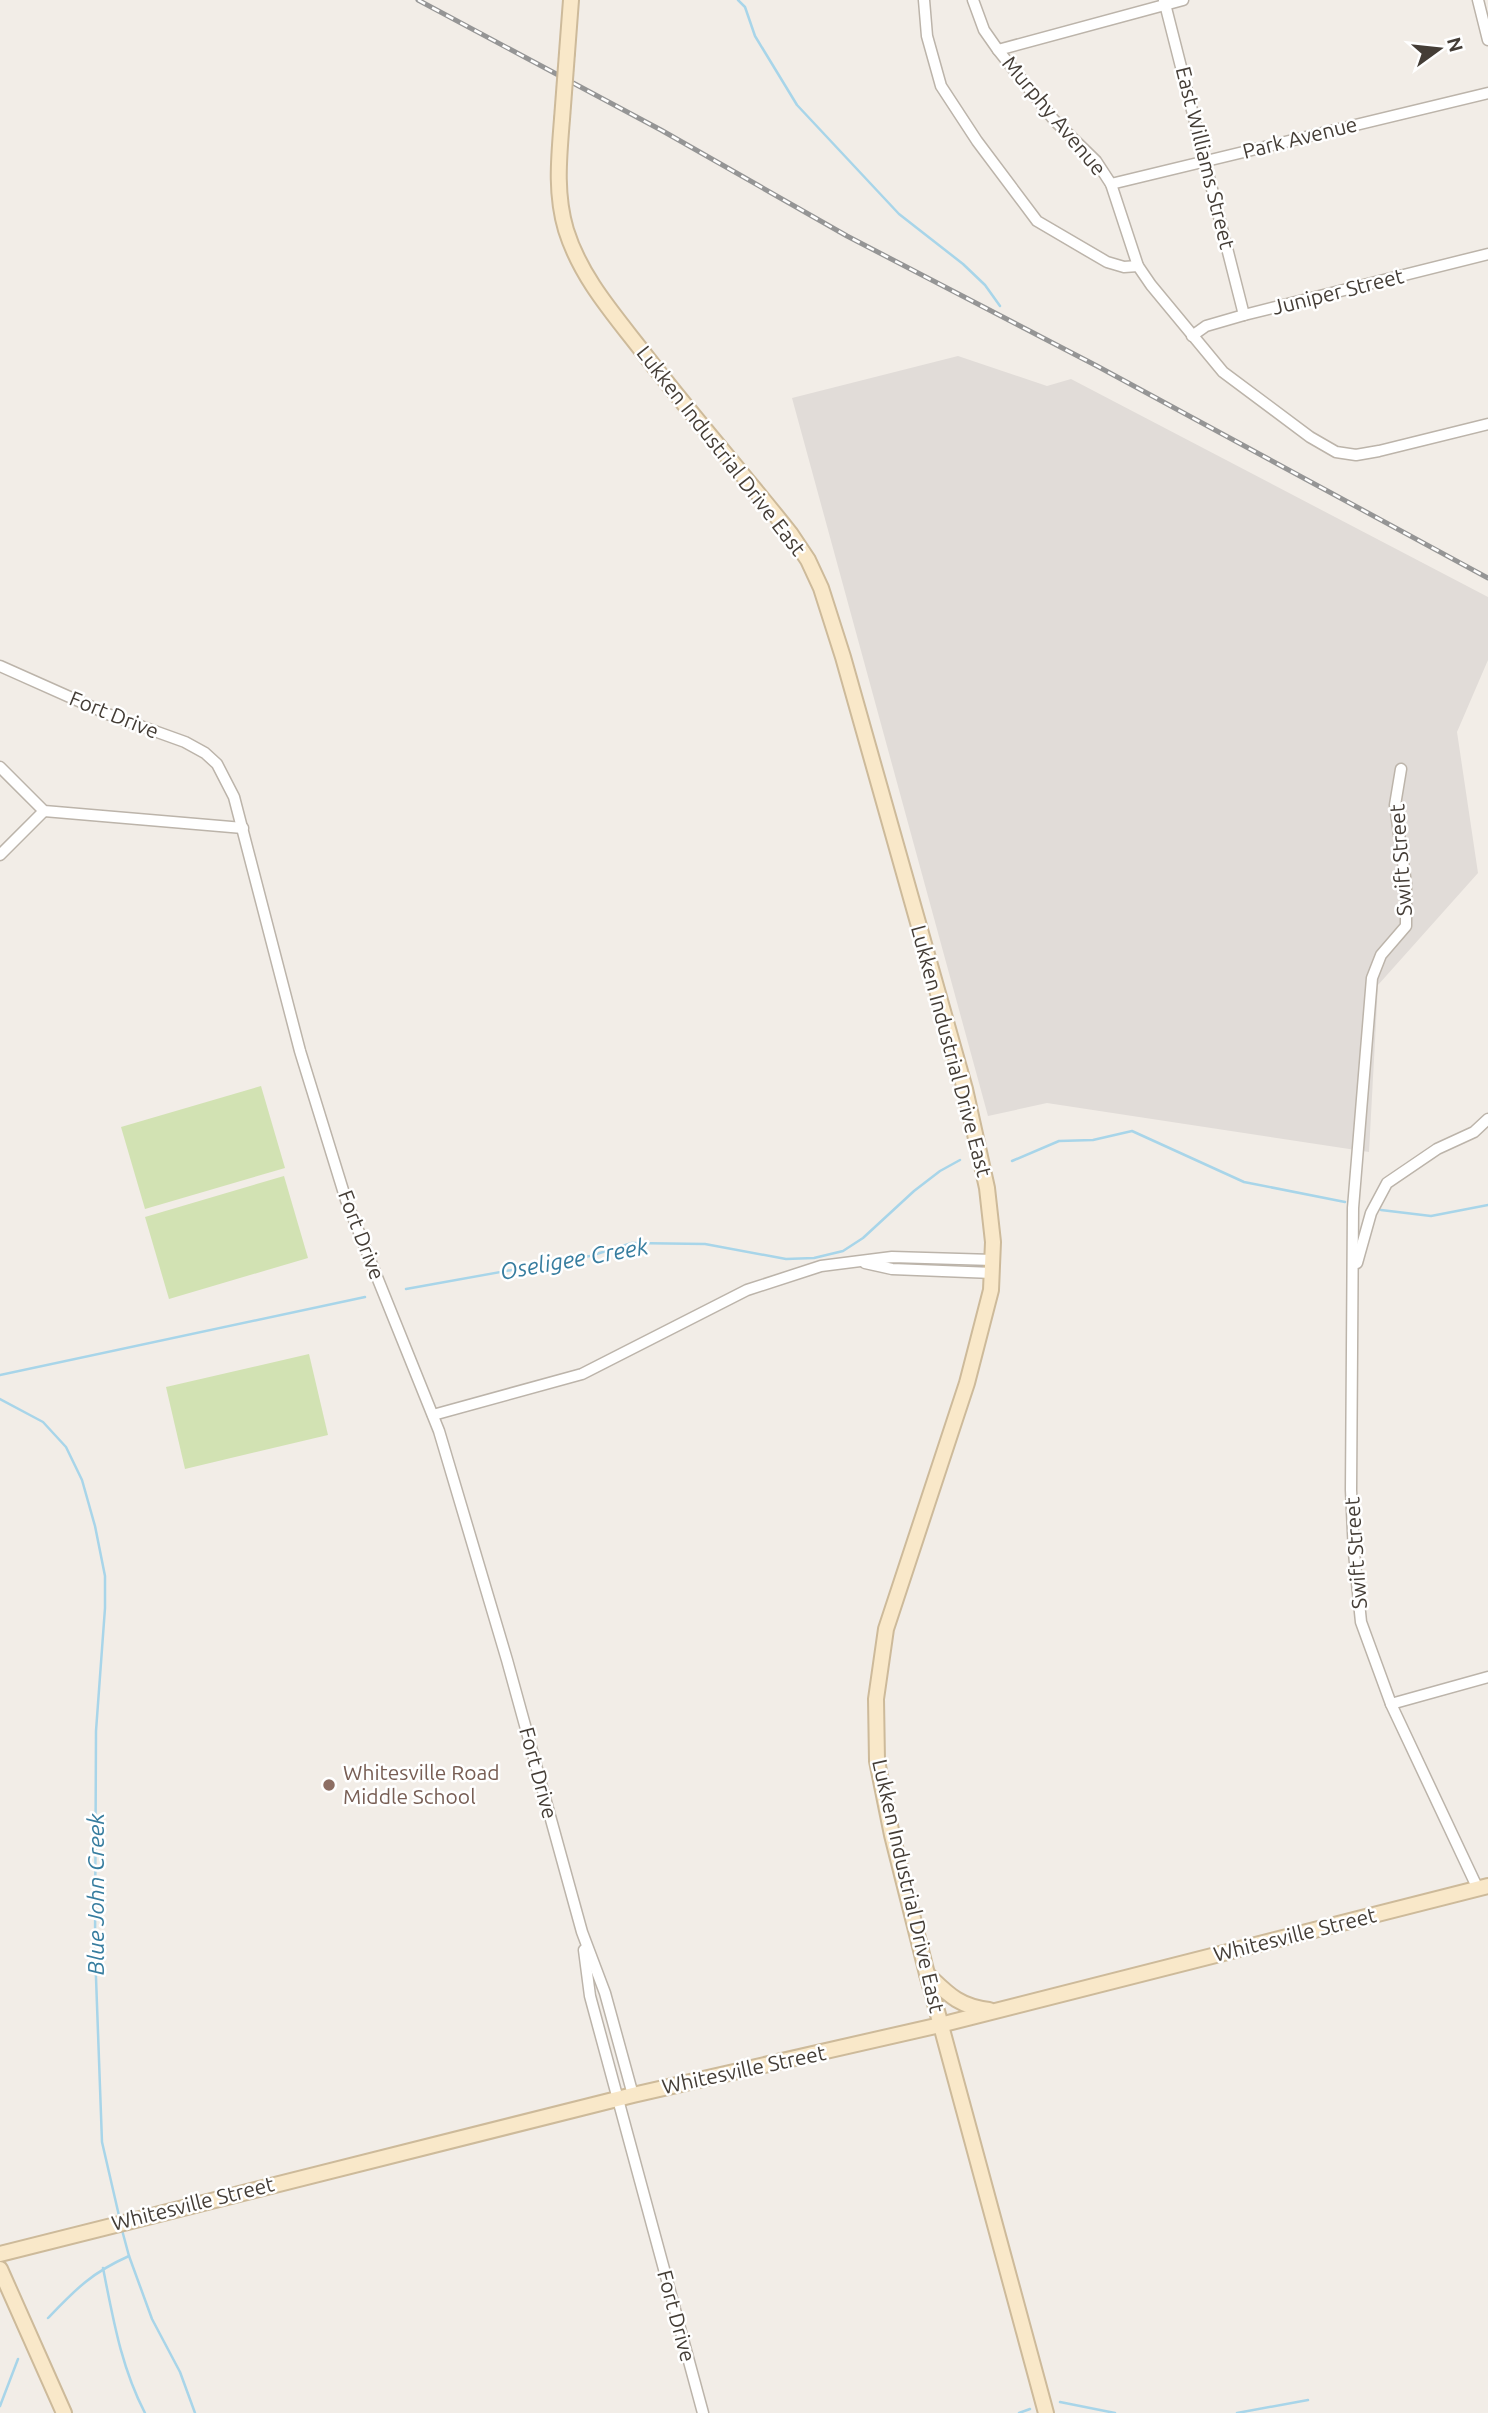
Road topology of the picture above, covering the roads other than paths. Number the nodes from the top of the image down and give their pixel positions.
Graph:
1 (571, 0) edge
2 (924, 0) edge
3 (973, 0) edge
4 (1183, 0) edge
5 (1478, 0) edge
6 (1165, 2) edge
7 (1488, 40) edge
8 (998, 50) junction
9 (1488, 93) edge
10 (1206, 161) junction
11 (1111, 184) junction
12 (1488, 254) edge
13 (1138, 266) junction
14 (1244, 315) junction
15 (1192, 336) junction
16 (1488, 424) edge
17 (0, 666) edge
18 (0, 767) edge
19 (1401, 769) dead end
20 (44, 811) junction
21 (243, 828) junction
22 (0, 855) edge
23 (1488, 1119) edge
24 (993, 1267) junction
25 (1353, 1276) junction
26 (433, 1415) junction
27 (1488, 1677) edge
28 (1391, 1704) junction
29 (1483, 1887) edge
30 (582, 1933) junction
31 (927, 1974) junction
32 (997, 2011) junction
33 (940, 2025) junction
34 (633, 2095) junction
35 (618, 2099) junction
36 (0, 2254) edge
37 (0, 2269) edge
38 (64, 2413) edge
39 (702, 2413) edge
40 (1046, 2413) edge

1 - 24 main road, Lukken Industrial Drive East, bridge
2 - 13 street
3 - 8 street, Murphy Avenue
4 - 6 street
5 - 7 street
6 - 8 street
6 - 10 street, East Williams Street
8 - 11 street, Murphy Avenue
9 - 10 street, Park Avenue
10 - 11 street, Park Avenue
10 - 14 street, East Williams Street
11 - 13 street, Murphy Avenue
12 - 14 street, Juniper Street
13 - 15 street, Murphy Avenue
14 - 15 street, Juniper Street
15 - 16 street, Murphy Avenue
17 - 21 street, Fort Drive
18 - 20 street
19 - 25 street, Swift Street
20 - 21 street
20 - 22 street
21 - 26 street, Fort Drive
23 - 25 street, Swift Street
24 - 26 street
24 - 31 main road, Lukken Industrial Drive East
25 - 28 street, Swift Street
26 - 30 street, Fort Drive
27 - 28 street
28 - 29 street, Swift Street
29 - 32 main road, Whitesville Street
30 - 34 street, Fort Drive
30 - 35 street, Fort Drive
31 - 32 main road
31 - 33 main road, Lukken Industrial Drive East
32 - 33 main road, Whitesville Street
33 - 34 main road, Whitesville Street
33 - 40 main road, Lukken Industrial Drive East
34 - 35 main road, Whitesville Street
35 - 36 main road, Whitesville Street
35 - 39 street, Fort Drive
37 - 38 main road

